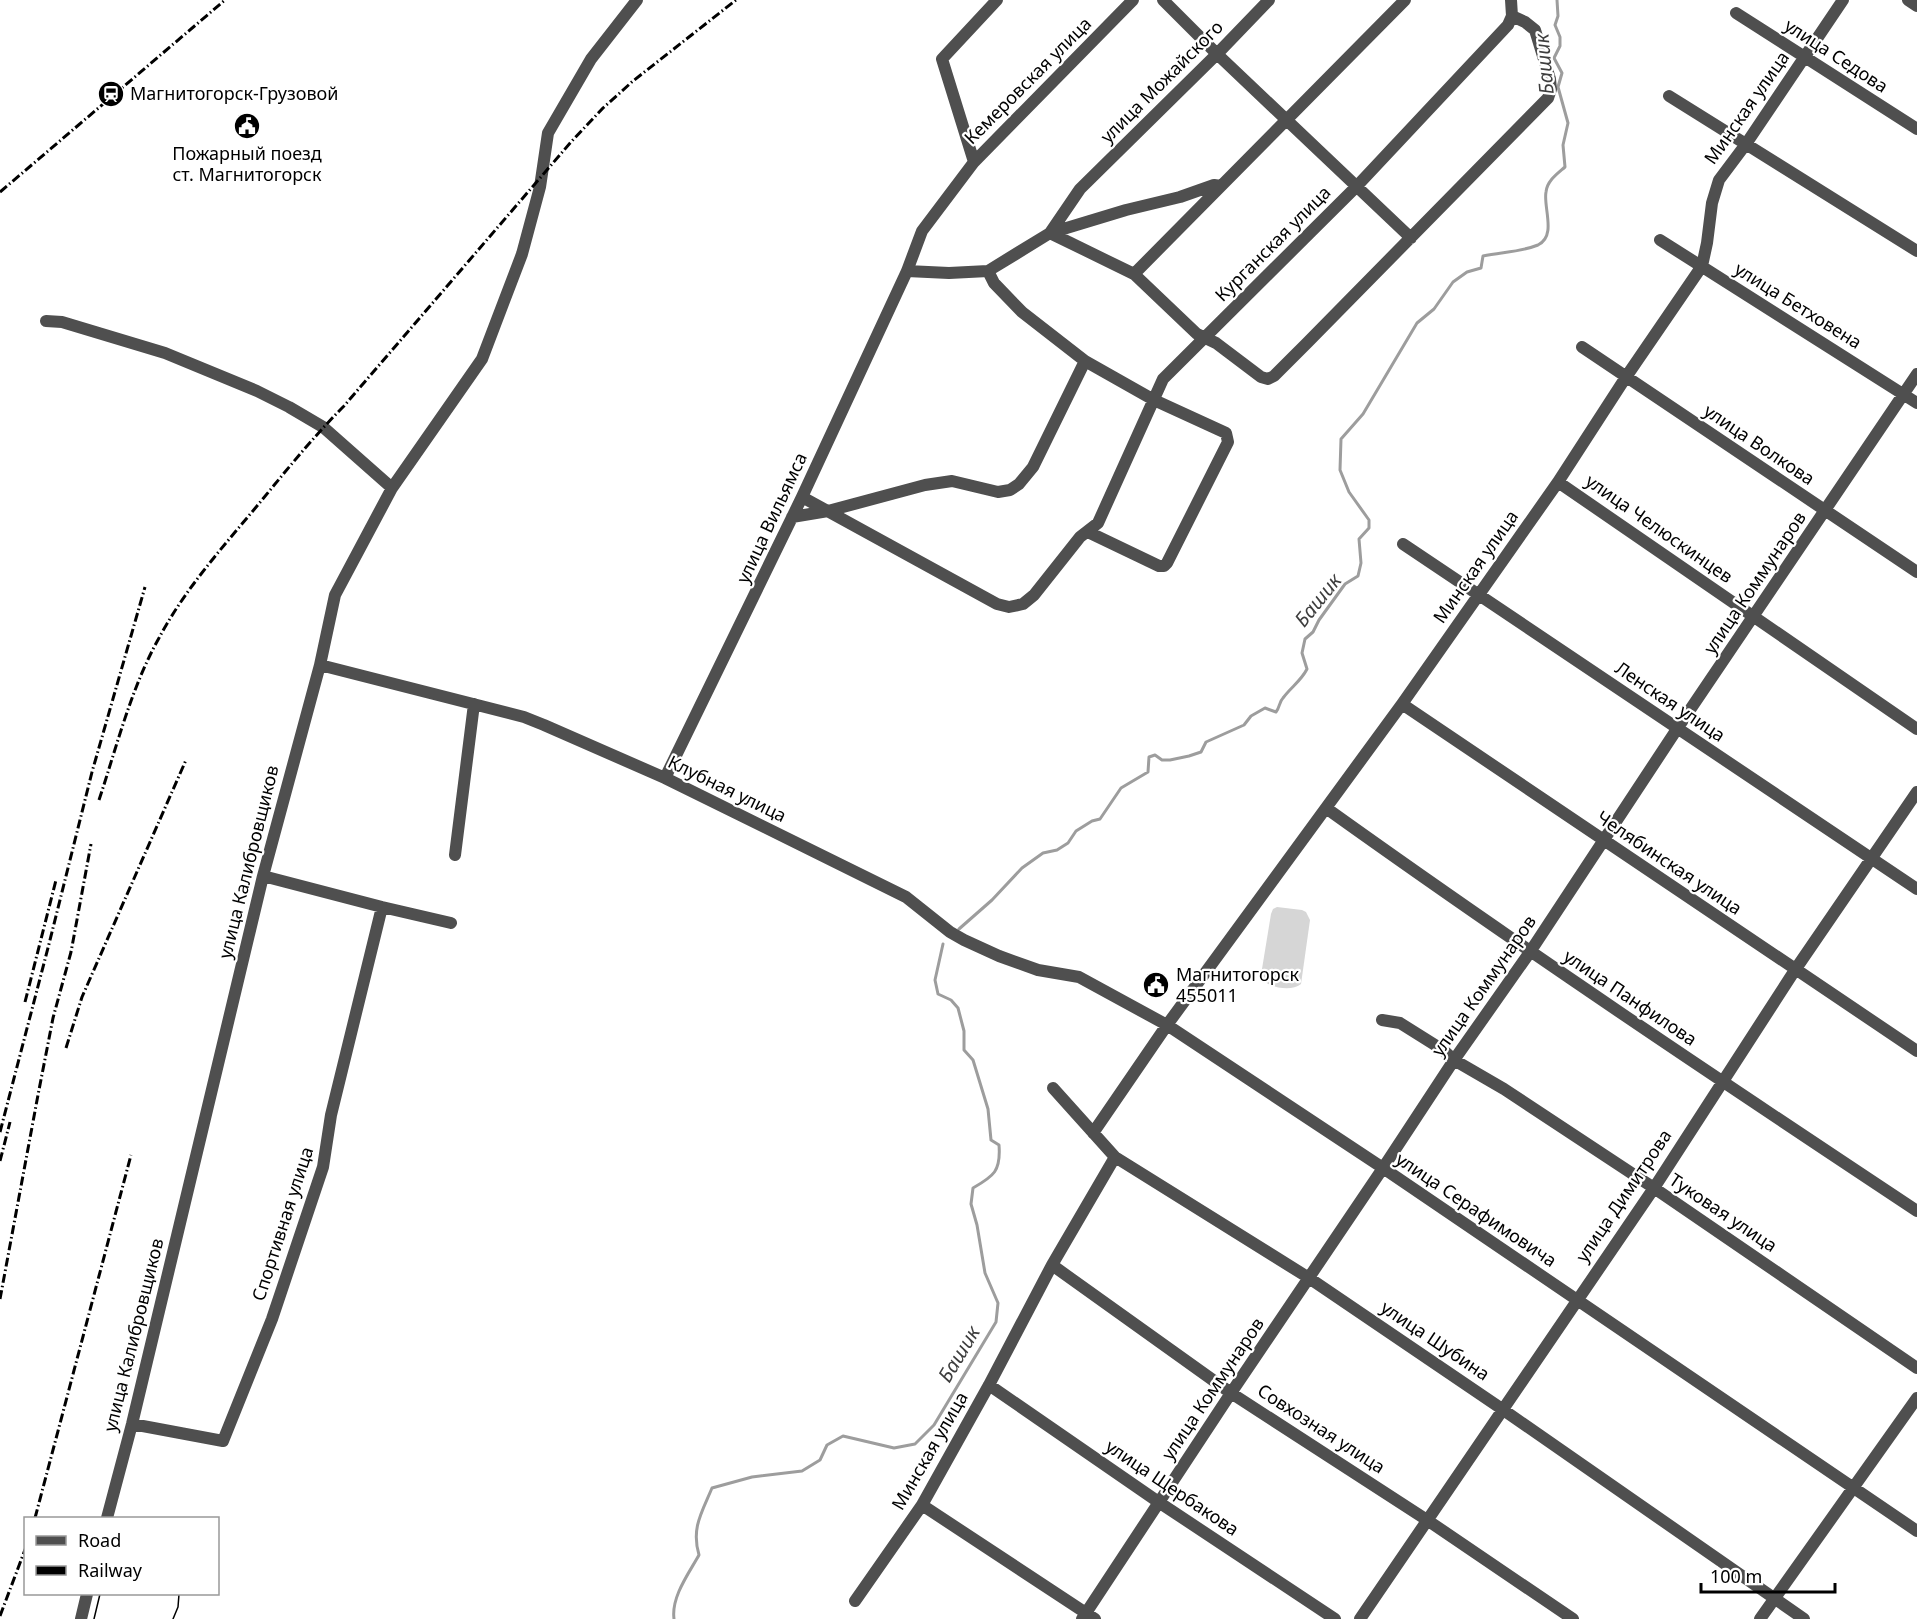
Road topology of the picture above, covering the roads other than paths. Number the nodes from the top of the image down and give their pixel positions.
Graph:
1 (637, 0) edge
2 (997, 0) edge
3 (1133, 0) edge
4 (1162, 0) edge
5 (1269, 0) edge
6 (1406, 0) edge
7 (1843, 0) edge
8 (1908, 0) edge
9 (1509, 5) edge
10 (1917, 6) edge
11 (1736, 13) dead end
12 (1217, 54) junction
13 (1804, 57) junction
14 (1669, 96) dead end
15 (1286, 120) junction
16 (1917, 129) edge
17 (1746, 144) junction
18 (974, 162) junction
19 (1221, 186) junction
20 (1356, 187) junction
21 (1050, 233) junction
22 (1411, 238) junction
23 (1660, 240) dead end
24 (1917, 251) edge
25 (1702, 266) junction
26 (907, 271) junction
27 (988, 271) junction
28 (1134, 274) junction
29 (46, 321) dead end
30 (1205, 338) junction
31 (1582, 347) dead end
32 (1085, 361) junction
33 (1917, 374) edge
34 (1626, 376) junction
35 (1904, 394) junction
36 (1154, 400) junction
37 (1917, 403) edge
38 (1558, 482) junction
39 (392, 488) junction
40 (802, 497) junction
41 (828, 510) junction
42 (1825, 511) junction
43 (792, 517) junction
44 (1088, 532) junction
45 (1402, 544) dead end
46 (1917, 572) edge
47 (1478, 594) junction
48 (1754, 617) junction
49 (320, 665) junction
50 (474, 704) junction
51 (1402, 704) junction
52 (1677, 729) junction
53 (1917, 729) edge
54 (665, 778) junction
55 (1917, 792) edge
56 (1326, 808) junction
57 (1604, 840) junction
58 (455, 855) dead end
59 (1872, 858) junction
60 (263, 876) junction
61 (1917, 889) edge
62 (382, 907) junction
63 (451, 922) dead end
64 (1530, 952) junction
65 (1795, 970) junction
66 (1100, 987) joint
67 (1382, 1020) dead end
68 (1167, 1025) junction
69 (1917, 1051) edge
70 (1454, 1060) junction
71 (1722, 1082) junction
72 (1053, 1088) dead end
73 (1093, 1133) junction
74 (1114, 1157) junction
75 (1383, 1168) junction
76 (1654, 1188) junction
77 (1917, 1211) edge
78 (1052, 1265) junction
79 (1309, 1278) junction
80 (1576, 1300) junction
81 (1917, 1368) edge
82 (989, 1385) junction
83 (1231, 1393) junction
84 (1917, 1398) edge
85 (1502, 1409) junction
86 (132, 1424) junction
87 (1854, 1488) junction
88 (1160, 1503) junction
89 (922, 1505) junction
90 (106, 1517) edge
91 (1427, 1520) junction
92 (1917, 1531) edge
93 (87, 1595) edge
94 (1773, 1598) junction
95 (855, 1601) dead end
96 (1088, 1617) edge
97 (81, 1619) edge
98 (1335, 1619) edge
99 (1360, 1619) edge
100 (1574, 1619) edge
101 (1760, 1619) edge
102 (1804, 1619) edge

1 - 39 street, улица Калибровщиков
2 - 18 street
3 - 18 street, Кемеровская улица
4 - 12 street
5 - 12 street, улица Можайского
6 - 15 street
7 - 13 street, Минская улица
8 - 10 street
9 - 20 street, Курганская улица
9 - 22 street
11 - 13 street, улица Седова
12 - 15 street
12 - 21 street, улица Можайского
13 - 16 street, улица Седова
13 - 17 street, Минская улица
14 - 17 street
15 - 19 street
15 - 20 street
17 - 24 street
17 - 25 street, Минская улица
18 - 26 street, Кемеровская улица
19 - 21 street
19 - 28 street
20 - 22 street
20 - 30 street, Курганская улица
21 - 27 street
21 - 28 street
22 - 30 street
23 - 25 street, улица Бетховена
25 - 34 street, Минская улица
25 - 35 street, улица Бетховена
26 - 27 street
26 - 40 street, улица Вильямса
27 - 32 street
28 - 30 street
29 - 39 street
30 - 36 street, Курганская улица
31 - 34 street, улица Волкова
32 - 36 street
32 - 41 street
33 - 35 street, улица Коммунаров
34 - 38 street, Минская улица
34 - 42 street, улица Волкова
35 - 37 street, улица Бетховена
35 - 42 street, улица Коммунаров
36 - 44 street, Курганская улица
36 - 44 street
38 - 47 street, Минская улица
38 - 48 street, улица Челюскинцев
39 - 49 street, улица Калибровщиков
40 - 41 street
40 - 43 street, улица Вильямса
41 - 43 street
41 - 44 street, Курганская улица
42 - 46 street, улица Волкова
42 - 48 street, улица Коммунаров
43 - 54 street, улица Вильямса
45 - 47 street, Ленская улица
47 - 51 street, Минская улица
47 - 52 street, Ленская улица
48 - 52 street, улица Коммунаров
48 - 53 street, улица Челюскинцев
49 - 50 street, Клубная улица
49 - 60 street, улица Калибровщиков
50 - 54 street, Клубная улица
50 - 58 street
51 - 56 street, Минская улица
51 - 57 street, Челябинская улица
52 - 57 street, улица Коммунаров
52 - 59 street, Ленская улица
54 - 66 street, Клубная улица
55 - 59 street, улица Димитрова
56 - 64 street, улица Панфилова
56 - 68 street, Минская улица
57 - 64 street, улица Коммунаров
57 - 65 street, Челябинская улица
59 - 61 street, Ленская улица
59 - 65 street, улица Димитрова
60 - 62 street
60 - 86 street, улица Калибровщиков
62 - 63 street
62 - 86 street, Спортивная улица
64 - 70 street, улица Коммунаров
64 - 71 street, улица Панфилова
65 - 69 street, Челябинская улица
65 - 71 street, улица Димитрова
66 - 68 street, улица Серафимовича
67 - 70 street, Туковая улица
68 - 73 street, Минская улица
68 - 75 street, улица Серафимовича
70 - 75 street, улица Коммунаров
70 - 76 street, Туковая улица
71 - 76 street, улица Димитрова
71 - 77 street, улица Панфилова
72 - 73 street, улица Шубина
73 - 74 street, улица Шубина
74 - 78 street, Минская улица
74 - 79 street, улица Шубина
75 - 79 street, улица Коммунаров
75 - 80 street, улица Серафимовича
76 - 80 street, улица Димитрова
76 - 81 street, Туковая улица
78 - 82 street, Минская улица
78 - 83 street, Совхозная улица
79 - 83 street, улица Коммунаров
79 - 85 street, улица Шубина
80 - 85 street, улица Димитрова
80 - 87 street, улица Серафимовича
82 - 88 street, улица Щербакова
82 - 89 street, Минская улица
83 - 88 street, улица Коммунаров
83 - 91 street, Совхозная улица
84 - 87 street
85 - 91 street, улица Димитрова
85 - 94 street, улица Шубина
86 - 90 street, улица Калибровщиков
87 - 92 street, улица Серафимовича
87 - 94 street
88 - 96 street, улица Коммунаров
88 - 98 street, улица Щербакова
89 - 95 street, Минская улица
89 - 96 street
91 - 99 street, улица Димитрова
91 - 100 street, Совхозная улица
93 - 97 street
94 - 101 street
94 - 102 street, улица Шубина

